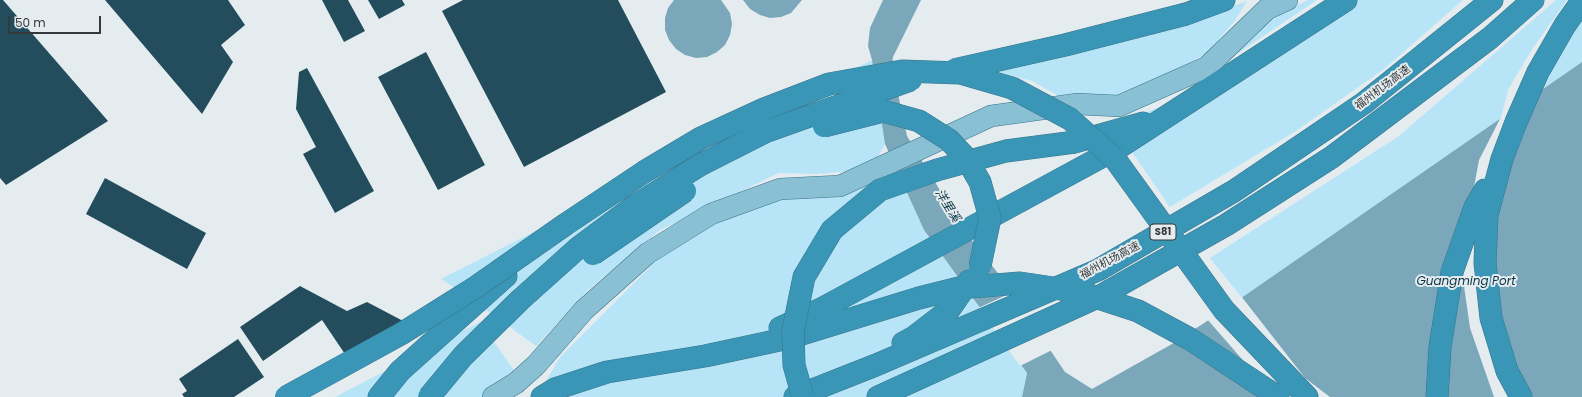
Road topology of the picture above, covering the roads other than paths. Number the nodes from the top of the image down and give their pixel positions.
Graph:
1 (1224, 0) edge
2 (1287, 0) edge
3 (1346, 0) edge
4 (1492, 0) edge
5 (1533, 0) edge
6 (1582, 2) edge
7 (1200, 96) junction
8 (1502, 160) junction
9 (566, 224) junction
10 (705, 356) junction
11 (835, 380) junction
12 (286, 397) edge
13 (379, 397) edge
14 (429, 397) edge
15 (447, 397) edge
16 (493, 397) edge
17 (542, 397) edge
18 (795, 397) edge
19 (803, 397) edge
20 (878, 397) edge
21 (1278, 397) edge
22 (1307, 397) edge
23 (1437, 397) edge
24 (1521, 397) edge

1 - 14 highway, bridge
2 - 16 main road
3 - 7 highway
4 - 11 highway, 福州机场高速 / S81
5 - 20 highway, S81
6 - 8 highway
7 - 10 highway
7 - 19 highway, bridge
8 - 23 highway
8 - 24 highway
9 - 12 highway, bridge
9 - 13 highway, bridge
9 - 22 highway, bridge
10 - 17 highway
10 - 21 highway
11 - 15 highway, bridge
11 - 18 highway, 福州机场高速 / S81

